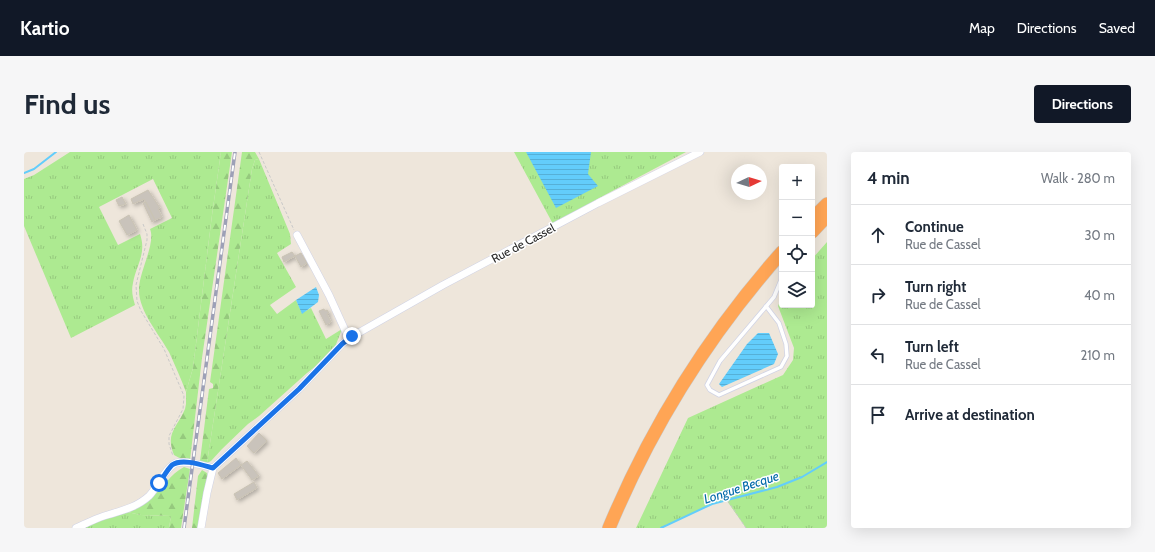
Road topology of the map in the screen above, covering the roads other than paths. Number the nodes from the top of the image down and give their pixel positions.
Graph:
1 (700, 152) edge
2 (827, 204) edge
3 (815, 216) edge
4 (827, 216) edge
5 (815, 229) edge
6 (297, 235) road end
7 (779, 256) edge
8 (779, 270) edge
9 (782, 272) edge
10 (766, 306) junction
11 (349, 338) junction
12 (213, 468) junction
13 (76, 528) edge
14 (201, 528) edge
15 (609, 528) edge
16 (619, 528) edge

1 - 11 street, Rue de Cassel
2 - 3 highway
4 - 5 highway
6 - 11 street
7 - 15 highway
8 - 16 highway
9 - 10 lane
10 - 10 lane
11 - 12 street, Rue de Cassel
12 - 13 street
12 - 14 street

